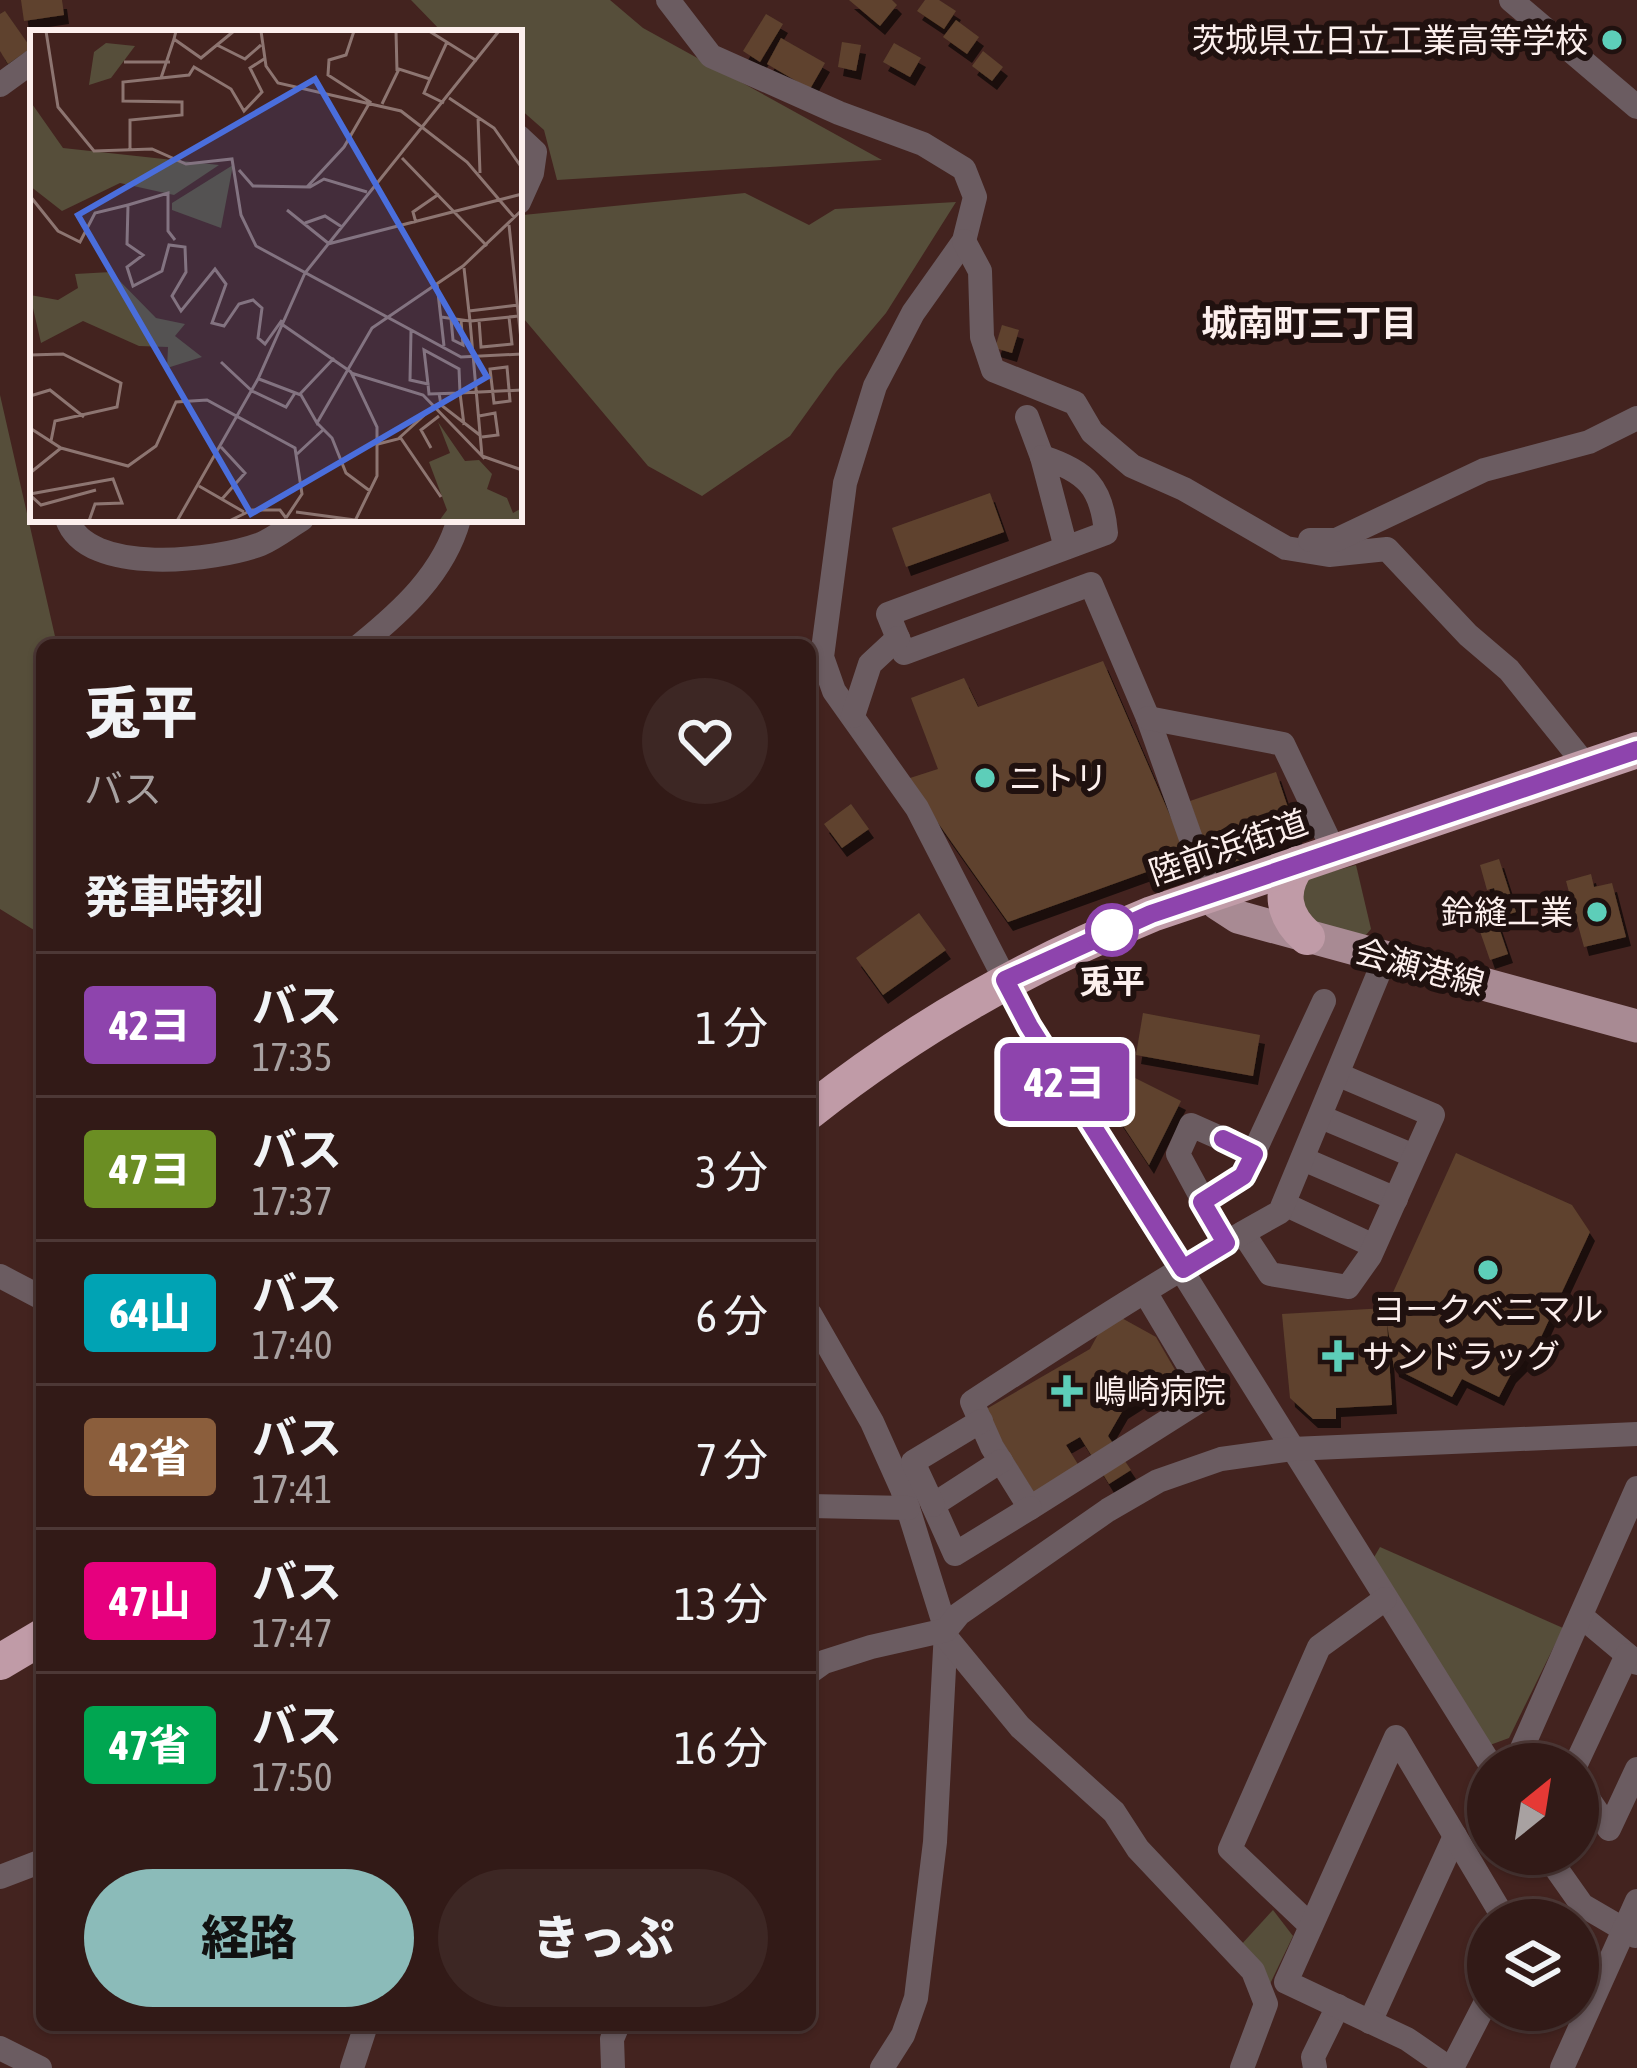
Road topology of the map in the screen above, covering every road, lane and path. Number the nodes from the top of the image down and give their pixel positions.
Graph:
1 (668, 0) edge
2 (1511, 0) edge
3 (30, 63) edge
4 (0, 85) edge
5 (1637, 107) edge
6 (522, 140) edge
7 (522, 195) edge
8 (964, 241) junction
9 (1027, 417) dead end
10 (1637, 418) edge
11 (1042, 457) junction
12 (68, 522) edge
13 (297, 522) edge
14 (458, 522) edge
15 (1272, 540) junction
16 (1066, 548) junction
17 (898, 638) junction
18 (367, 639) edge
19 (853, 716) junction
20 (1148, 718) junction
21 (1637, 750) edge
22 (1588, 768) junction
23 (1335, 853) junction
24 (1298, 864) junction
25 (1211, 895) junction
26 (1307, 937) junction
27 (1385, 958) junction
28 (1005, 980) junction
29 (1324, 1001) dead end
30 (1637, 1026) edge
31 (1339, 1075) junction
32 (816, 1107) edge
33 (1321, 1117) junction
34 (1254, 1154) junction
35 (1414, 1156) junction
36 (1303, 1159) junction
37 (1396, 1199) junction
38 (1202, 1202) junction
39 (1284, 1204) junction
40 (1234, 1238) junction
41 (1374, 1246) junction
42 (1183, 1269) junction
43 (0, 1276) edge
44 (1145, 1292) junction
45 (36, 1295) edge
46 (816, 1324) edge
47 (981, 1421) junction
48 (1637, 1434) edge
49 (1292, 1449) junction
50 (1001, 1461) junction
51 (1637, 1488) edge
52 (816, 1506) edge
53 (921, 1506) junction
54 (1030, 1508) junction
55 (1385, 1599) junction
56 (1581, 1616) junction
57 (946, 1633) junction
58 (36, 1641) edge
59 (1632, 1659) edge
60 (0, 1662) edge
61 (816, 1668) edge
62 (1477, 1743) edge
63 (1524, 1743) edge
64 (1587, 1743) edge
65 (1637, 1768) edge
66 (1599, 1814) edge
67 (1455, 1836) junction
68 (36, 1863) edge
69 (1561, 1875) edge
70 (0, 1877) edge
71 (1492, 1899) edge
72 (1637, 1901) edge
73 (1310, 1925) junction
74 (1630, 1934) edge
75 (1338, 2006) junction
76 (1370, 2022) junction
77 (364, 2031) edge
78 (615, 2031) edge
79 (1471, 2031) edge
80 (0, 2048) edge
81 (40, 2068) edge
82 (352, 2068) edge
83 (613, 2068) edge
84 (882, 2068) edge
85 (1242, 2068) edge
86 (1315, 2068) edge
87 (1451, 2068) edge
88 (1562, 2068) edge

1 - 8 street
2 - 5 street
3 - 4 street
6 - 7 street
8 - 15 street
8 - 19 street
9 - 11 street
10 - 15 street
11 - 16 street
11 - 16 street
12 - 13 street
14 - 18 street
15 - 22 street
16 - 17 street
17 - 19 street
17 - 20 street
19 - 28 street
20 - 23 street
20 - 25 street
21 - 22 highway, 陸前浜街道
22 - 23 highway, 陸前浜街道
23 - 24 highway, 陸前浜街道
24 - 25 highway, 陸前浜街道
24 - 26 highway
25 - 26 main road, 会瀬港線
25 - 28 highway, 陸前浜街道
26 - 27 main road, 会瀬港線
27 - 30 main road, 会瀬港線
27 - 31 street
28 - 32 highway, 陸前浜街道
28 - 42 street
29 - 34 street
31 - 33 street
31 - 35 street
33 - 35 street
33 - 36 street
34 - 38 street
34 - 38 street
35 - 37 street
36 - 37 street
36 - 39 street
37 - 41 street
38 - 40 street
39 - 40 street
39 - 41 street
40 - 41 street
40 - 42 street
42 - 44 street
42 - 49 street
43 - 45 street
44 - 47 street
44 - 54 street
46 - 53 street
47 - 50 street
47 - 53 street
48 - 49 street
49 - 55 street
49 - 57 street
50 - 53 street
50 - 54 street
51 - 56 street
52 - 53 street
53 - 54 street
53 - 57 street
55 - 62 street
55 - 73 street
56 - 59 street
56 - 63 street
57 - 61 street
57 - 84 street
57 - 85 street
58 - 60 highway
59 - 64 street
65 - 66 street
67 - 71 street
67 - 73 street
67 - 76 street
68 - 70 street
69 - 74 street
72 - 74 street
73 - 75 street
74 - 88 street
75 - 76 street
75 - 86 street
76 - 87 street
77 - 82 street
78 - 83 street
79 - 87 street
80 - 81 street

